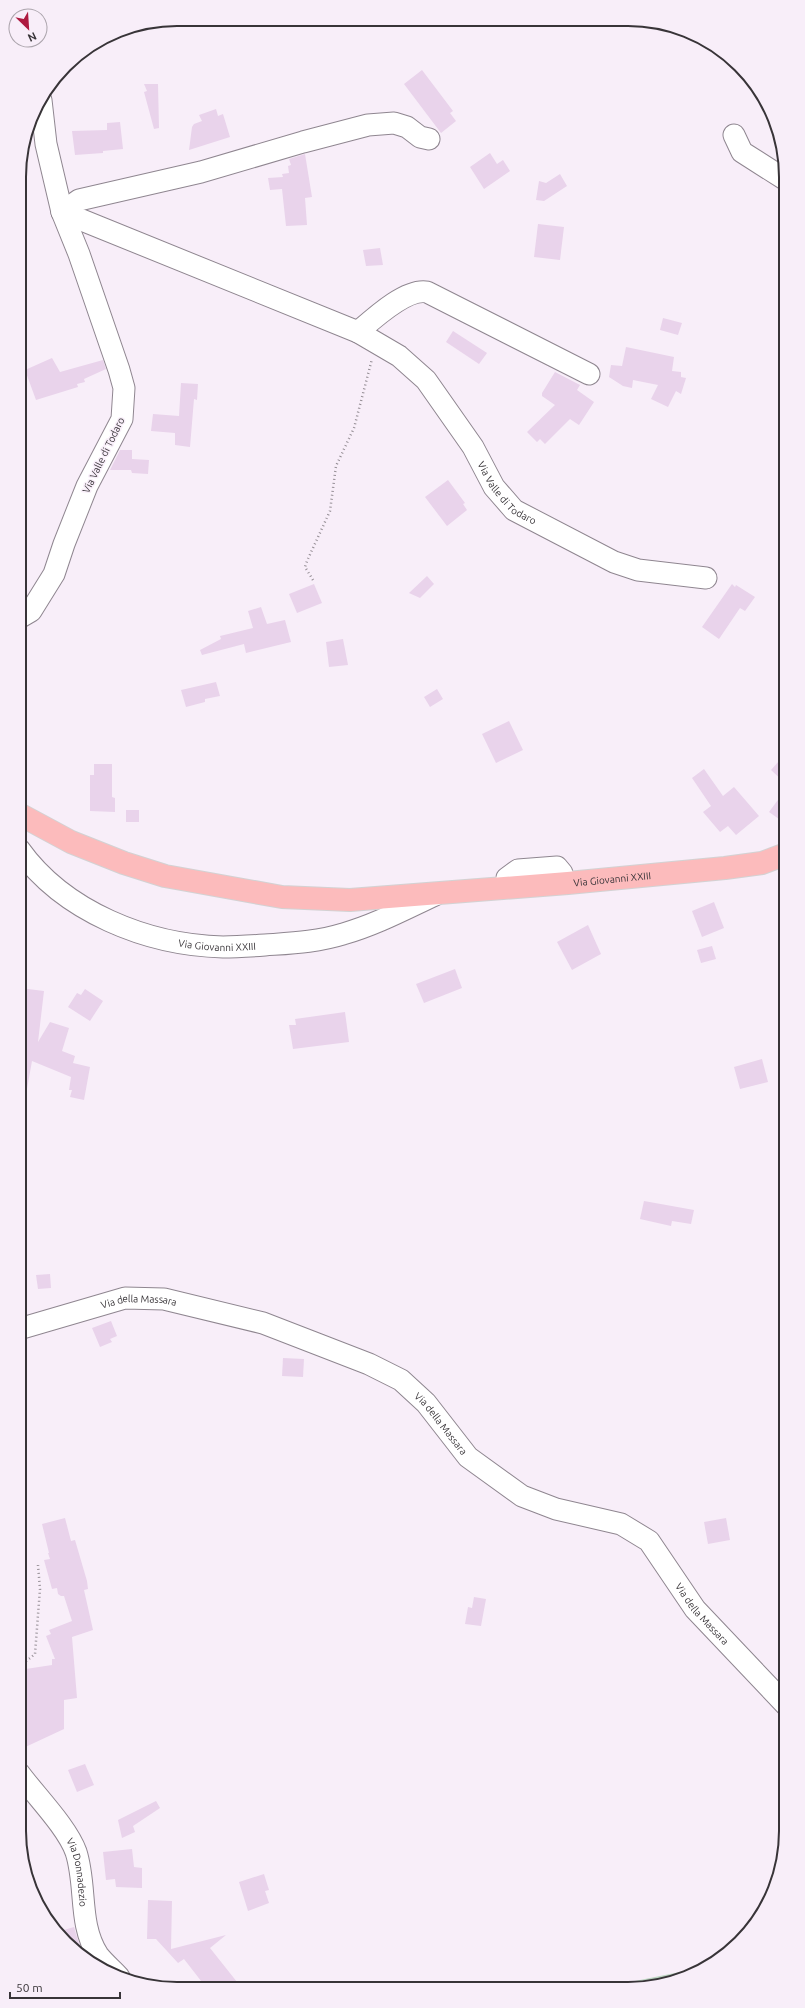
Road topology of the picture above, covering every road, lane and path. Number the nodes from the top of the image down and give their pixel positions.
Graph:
1 (42, 110) edge
2 (734, 135) dead end
3 (429, 139) dead end
4 (779, 176) edge
5 (62, 212) junction
6 (358, 332) junction
7 (375, 343) junction
8 (589, 374) dead end
9 (706, 578) dead end
10 (313, 580) dead end
11 (26, 614) edge
12 (26, 818) edge
13 (779, 857) edge
14 (26, 858) edge
15 (436, 894) junction
16 (26, 1327) edge
17 (38, 1566) dead end
18 (26, 1661) edge
19 (779, 1689) edge
20 (26, 1782) edge
21 (107, 1965) edge

1 - 5 street, Via Valle di Todaro
2 - 4 street
3 - 5 street
5 - 6 street, Via Valle di Todaro
5 - 11 street, Via Valle di Todaro
6 - 7 street, Via Valle di Todaro
6 - 8 street
7 - 9 street, Via Valle di Todaro
7 - 10 path
12 - 15 main road, Via Giovanni XXIII
13 - 15 main road, Via Giovanni XXIII
14 - 15 street, Via Giovanni XXIII
16 - 19 street, Via della Massara
17 - 18 path
20 - 21 street, Via Donnadezio

